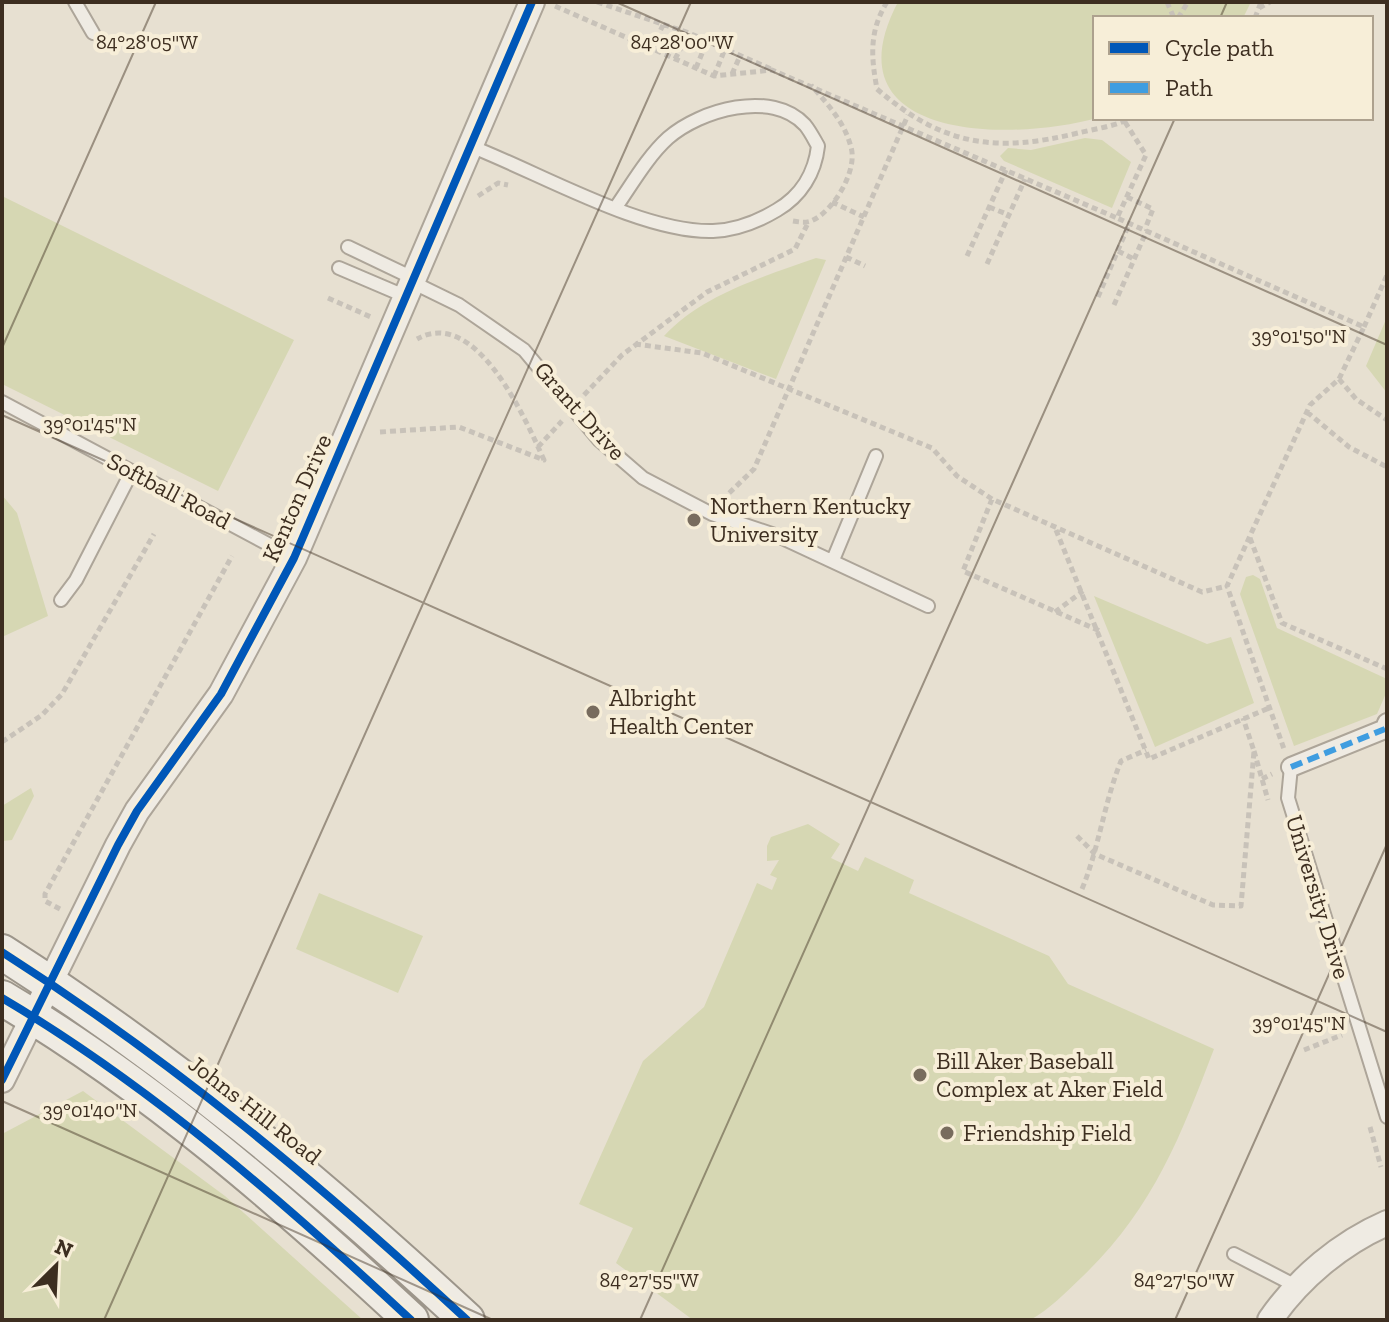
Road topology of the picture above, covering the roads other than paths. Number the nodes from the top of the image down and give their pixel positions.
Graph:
1 (75, 2) edge
2 (532, 2) edge
3 (93, 33) dead end
4 (470, 146) junction
5 (616, 207) junction
6 (348, 247) dead end
7 (339, 268) dead end
8 (412, 287) junction
9 (2, 402) edge
10 (876, 456) dead end
11 (132, 471) junction
12 (294, 558) junction
13 (833, 560) junction
14 (61, 600) dead end
15 (928, 606) dead end
16 (1387, 723) edge
17 (1291, 767) joint
18 (2, 952) edge
19 (49, 984) junction
20 (2, 998) edge
21 (33, 1016) junction
22 (2, 1080) edge
23 (1387, 1117) edge
24 (1387, 1223) edge
25 (1234, 1254) dead end
26 (1298, 1287) junction
27 (411, 1320) edge
28 (467, 1320) edge
29 (1270, 1320) edge

1 - 3 lane
2 - 4 street, Kenton Drive
4 - 5 lane
4 - 8 street, Kenton Drive
5 - 5 lane
6 - 8 lane
7 - 8 lane
8 - 12 street, Kenton Drive
8 - 13 lane, Grant Drive
9 - 11 lane, Softball Road
10 - 13 lane
11 - 12 lane, Softball Road
11 - 14 lane
12 - 19 street, Kenton Drive
13 - 15 lane, Grant Drive
16 - 17 street
17 - 23 lane, University Drive
18 - 19 main road, Johns Hill Road
19 - 21 street, Kenton Drive
19 - 28 main road, Johns Hill Road
20 - 21 main road
21 - 22 street, Kenton Drive
21 - 27 main road
24 - 26 street
25 - 26 lane
26 - 29 street

